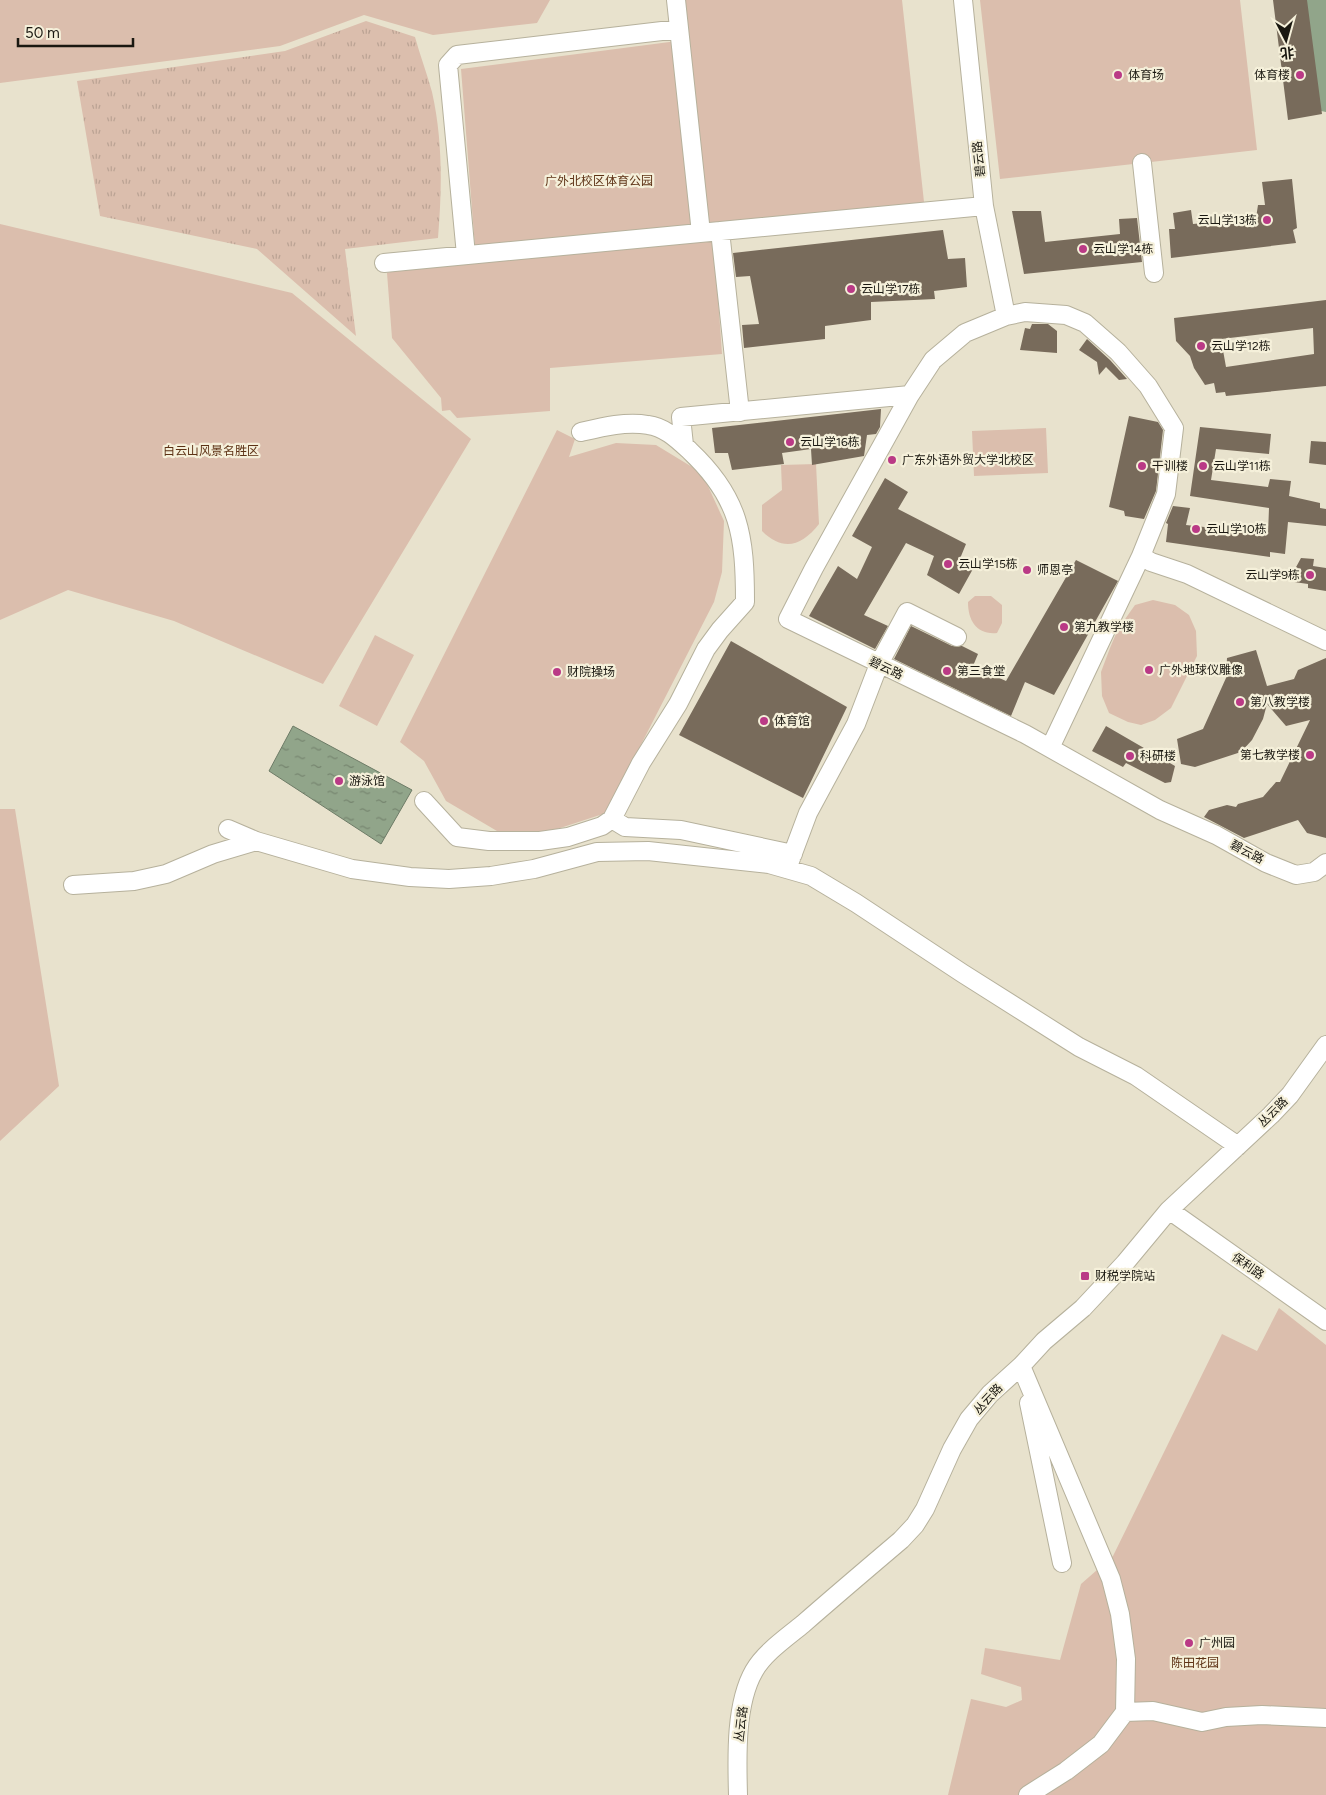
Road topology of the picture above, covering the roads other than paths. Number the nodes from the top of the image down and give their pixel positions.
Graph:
1 (676, 0) edge
2 (963, 0) edge
3 (679, 29) junction
4 (1142, 163) dead end
5 (984, 206) junction
6 (720, 231) junction
7 (701, 233) junction
8 (466, 255) junction
9 (384, 263) dead end
10 (1154, 273) dead end
11 (1006, 316) junction
12 (910, 395) junction
13 (740, 412) junction
14 (581, 432) dead end
15 (684, 445) junction
16 (1141, 556) junction
17 (957, 636) dead end
18 (1326, 641) edge
19 (879, 664) junction
20 (1050, 748) junction
21 (424, 801) dead end
22 (612, 819) junction
23 (228, 829) dead end
24 (256, 841) junction
25 (790, 862) junction
26 (1326, 863) edge
27 (73, 885) dead end
28 (1326, 1045) edge
29 (1238, 1146) junction
30 (1169, 1210) junction
31 (1326, 1321) edge
32 (1021, 1366) junction
33 (1062, 1563) dead end
34 (1125, 1712) junction
35 (1326, 1718) edge
36 (738, 1795) edge
37 (1028, 1795) edge

1 - 3 street
2 - 5 street, 碧云路
3 - 7 street
3 - 8 street
4 - 10 street
5 - 6 street
5 - 11 street, 碧云路
6 - 7 street
6 - 13 street
7 - 8 street
8 - 9 street
11 - 12 street, 碧云路
11 - 16 street, 碧云路
12 - 13 street
12 - 19 street, 碧云路
13 - 15 street
14 - 15 street
15 - 22 street
16 - 18 street
16 - 20 street, 碧云路
17 - 19 street
19 - 20 street, 碧云路
19 - 25 street
20 - 26 street, 碧云路
21 - 22 street
22 - 25 street
23 - 24 street
24 - 25 street
24 - 27 street
25 - 29 street
28 - 29 street, 丛云路
29 - 30 street, 丛云路
30 - 31 street, 保利路
30 - 32 street, 丛云路
32 - 33 street
32 - 34 street
32 - 36 street, 丛云路
34 - 35 street
34 - 37 street

